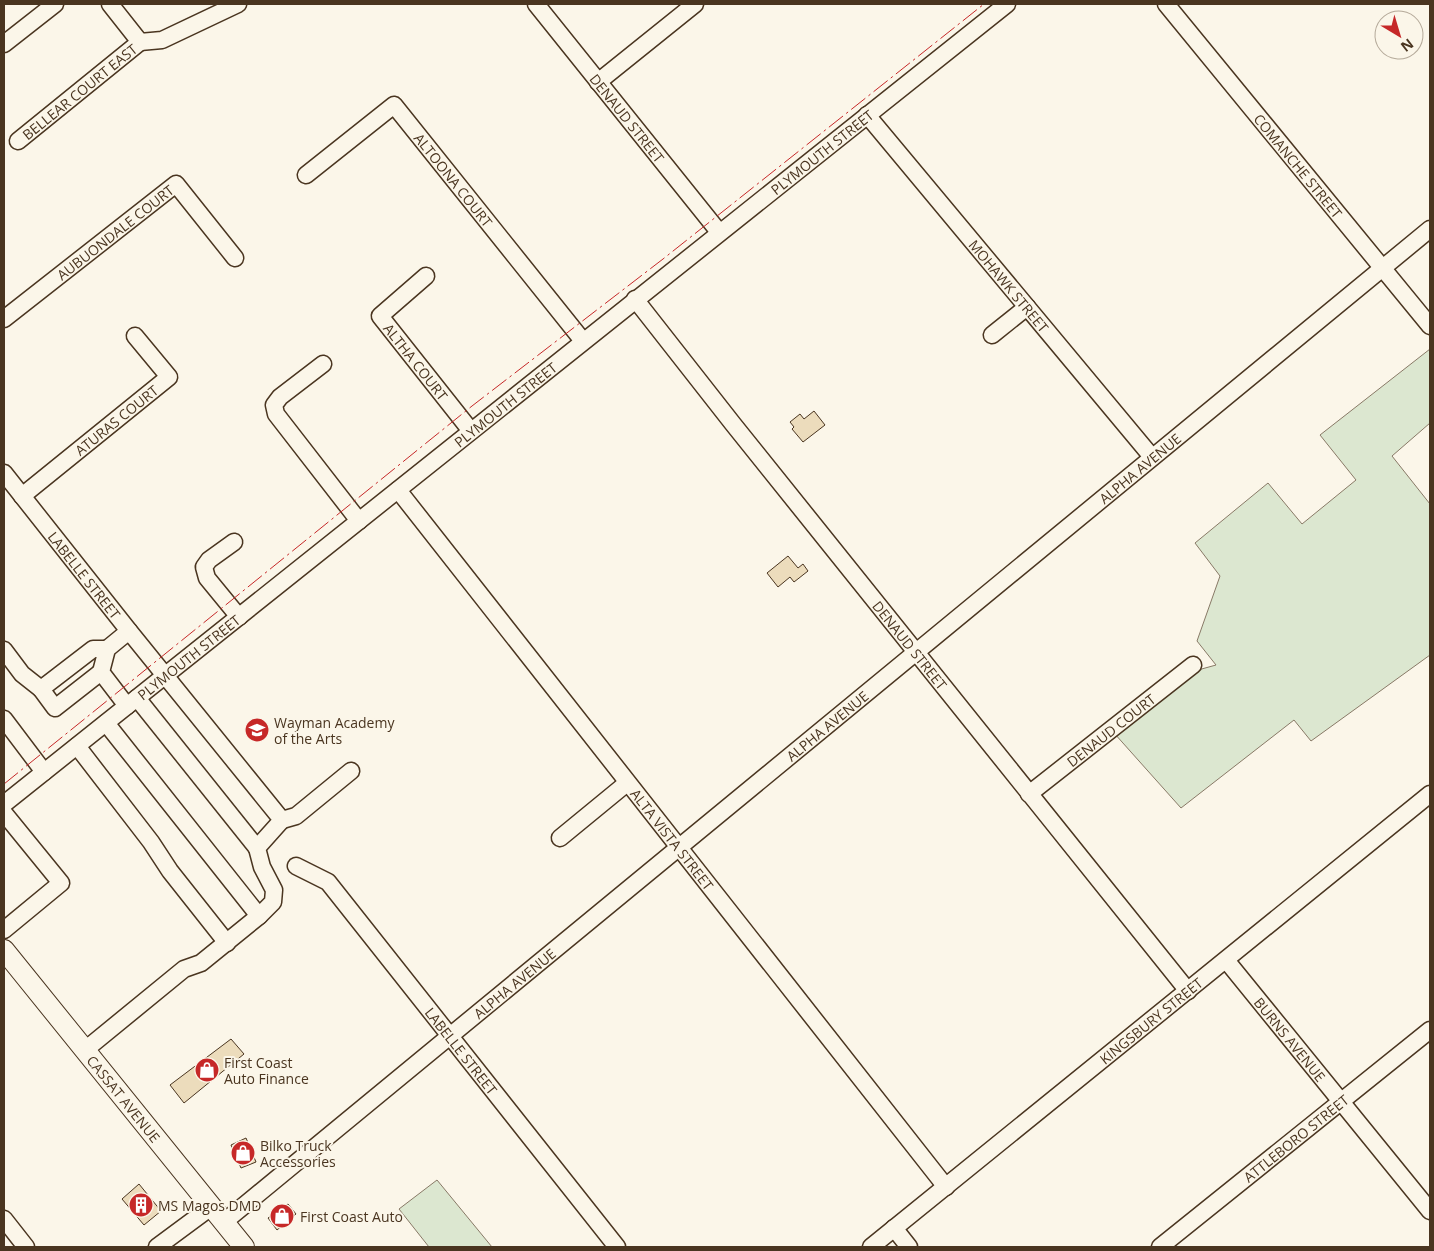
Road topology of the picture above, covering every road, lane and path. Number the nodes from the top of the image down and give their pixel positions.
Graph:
1 (54, 4) edge
2 (110, 4) edge
3 (238, 4) edge
4 (536, 4) edge
5 (695, 4) edge
6 (1006, 4) edge
7 (1166, 4) edge
8 (140, 42) junction
9 (4, 44) edge
10 (598, 82) junction
11 (868, 116) junction
12 (18, 140) dead end
13 (306, 175) dead end
14 (1430, 229) edge
15 (719, 232) junction
16 (235, 258) dead end
17 (1383, 268) junction
18 (426, 276) dead end
19 (635, 299) junction
20 (1027, 307) junction
21 (4, 319) edge
22 (1430, 326) edge
23 (992, 335) dead end
24 (135, 336) dead end
25 (583, 341) junction
26 (323, 364) dead end
27 (471, 431) junction
28 (1152, 457) junction
29 (4, 473) edge
30 (398, 490) junction
31 (22, 496) junction
32 (359, 521) junction
33 (234, 542) dead end
34 (239, 617) junction
35 (129, 631) junction
36 (107, 649) junction
37 (4, 650) edge
38 (917, 652) junction
39 (1193, 665) dead end
40 (101, 672) junction
41 (165, 676) junction
42 (40, 689) junction
43 (132, 702) junction
44 (4, 719) edge
45 (106, 722) junction
46 (77, 746) junction
47 (351, 771) dead end
48 (44, 772) junction
49 (628, 783) junction
50 (1029, 794) junction
51 (1430, 794) edge
52 (4, 806) edge
53 (282, 820) junction
54 (560, 838) dead end
55 (258, 848) junction
56 (678, 848) junction
57 (296, 866) dead end
58 (259, 916) junction
59 (4, 930) edge
60 (226, 943) junction
61 (4, 950) edge
62 (1226, 960) junction
63 (1188, 991) junction
64 (1430, 1030) edge
65 (450, 1037) junction
66 (85, 1050) junction
67 (1342, 1101) junction
68 (946, 1187) junction
69 (1430, 1212) edge
70 (218, 1214) junction
71 (4, 1219) edge
72 (894, 1228) junction
73 (26, 1247) edge
74 (157, 1247) edge
75 (244, 1247) edge
76 (617, 1247) edge
77 (871, 1247) edge
78 (909, 1247) edge
79 (1160, 1247) edge

1 - 9 street
2 - 8 street
3 - 8 street
4 - 10 street, DENAUD STREET
5 - 10 street
6 - 11 street, PLYMOUTH STREET
7 - 17 street, COMANCHE STREET
8 - 12 street, BELLEAR COURT EAST
10 - 15 street, DENAUD STREET
11 - 15 street, PLYMOUTH STREET
11 - 20 street, MOHAWK STREET
13 - 25 street, ALTOONA COURT
14 - 17 street, ALPHA AVENUE
15 - 19 street, PLYMOUTH STREET
16 - 21 street, AUBUONDALE COURT
17 - 22 street, COMANCHE STREET
17 - 28 street, ALPHA AVENUE
18 - 27 street, ALTHA COURT
19 - 25 street, PLYMOUTH STREET
19 - 38 street, DENAUD STREET
20 - 23 street
20 - 28 street, MOHAWK STREET
24 - 31 street, ATURAS COURT
25 - 27 street, PLYMOUTH STREET
26 - 32 street
27 - 30 street, PLYMOUTH STREET
28 - 38 street, ALPHA AVENUE
29 - 31 street, LABELLE STREET
30 - 32 street, PLYMOUTH STREET
30 - 49 street, ALTA VISTA STREET
31 - 35 street, LABELLE STREET
32 - 34 street, PLYMOUTH STREET
33 - 34 street
34 - 41 street, PLYMOUTH STREET
35 - 36 street
35 - 41 street, LABELLE STREET
36 - 40 street
36 - 42 street
37 - 42 street
38 - 50 street, DENAUD STREET
38 - 56 street, ALPHA AVENUE
39 - 50 street, DENAUD COURT
40 - 42 street
40 - 43 street
41 - 43 street, PLYMOUTH STREET
41 - 53 street, LABELLE STREET
43 - 45 street, PLYMOUTH STREET
43 - 55 street
44 - 48 street
45 - 46 street, PLYMOUTH STREET
45 - 58 street
46 - 48 street, PLYMOUTH STREET
46 - 60 street
47 - 53 street
48 - 52 street, PLYMOUTH STREET
49 - 54 street
49 - 56 street, ALTA VISTA STREET
50 - 63 street, DENAUD STREET
51 - 62 street, KINGSBURY STREET
52 - 59 street
53 - 55 street
55 - 58 street
56 - 65 street, ALPHA AVENUE
56 - 68 street, ALTA VISTA STREET
57 - 65 street, LABELLE STREET
58 - 60 street
60 - 66 street
61 - 66 main road, CASSAT AVENUE
62 - 63 street, KINGSBURY STREET
62 - 67 street, BURNS AVENUE
63 - 68 street, KINGSBURY STREET
64 - 67 street, ATTLEBORO STREET
65 - 70 street, ALPHA AVENUE
65 - 76 street, LABELLE STREET
66 - 70 main road, CASSAT AVENUE
67 - 69 street, BURNS AVENUE
67 - 79 street, ATTLEBORO STREET
68 - 72 street, KINGSBURY STREET
70 - 74 street, ALPHA AVENUE
70 - 75 main road, CASSAT AVENUE
71 - 73 street
72 - 77 street, KINGSBURY STREET
72 - 78 street

